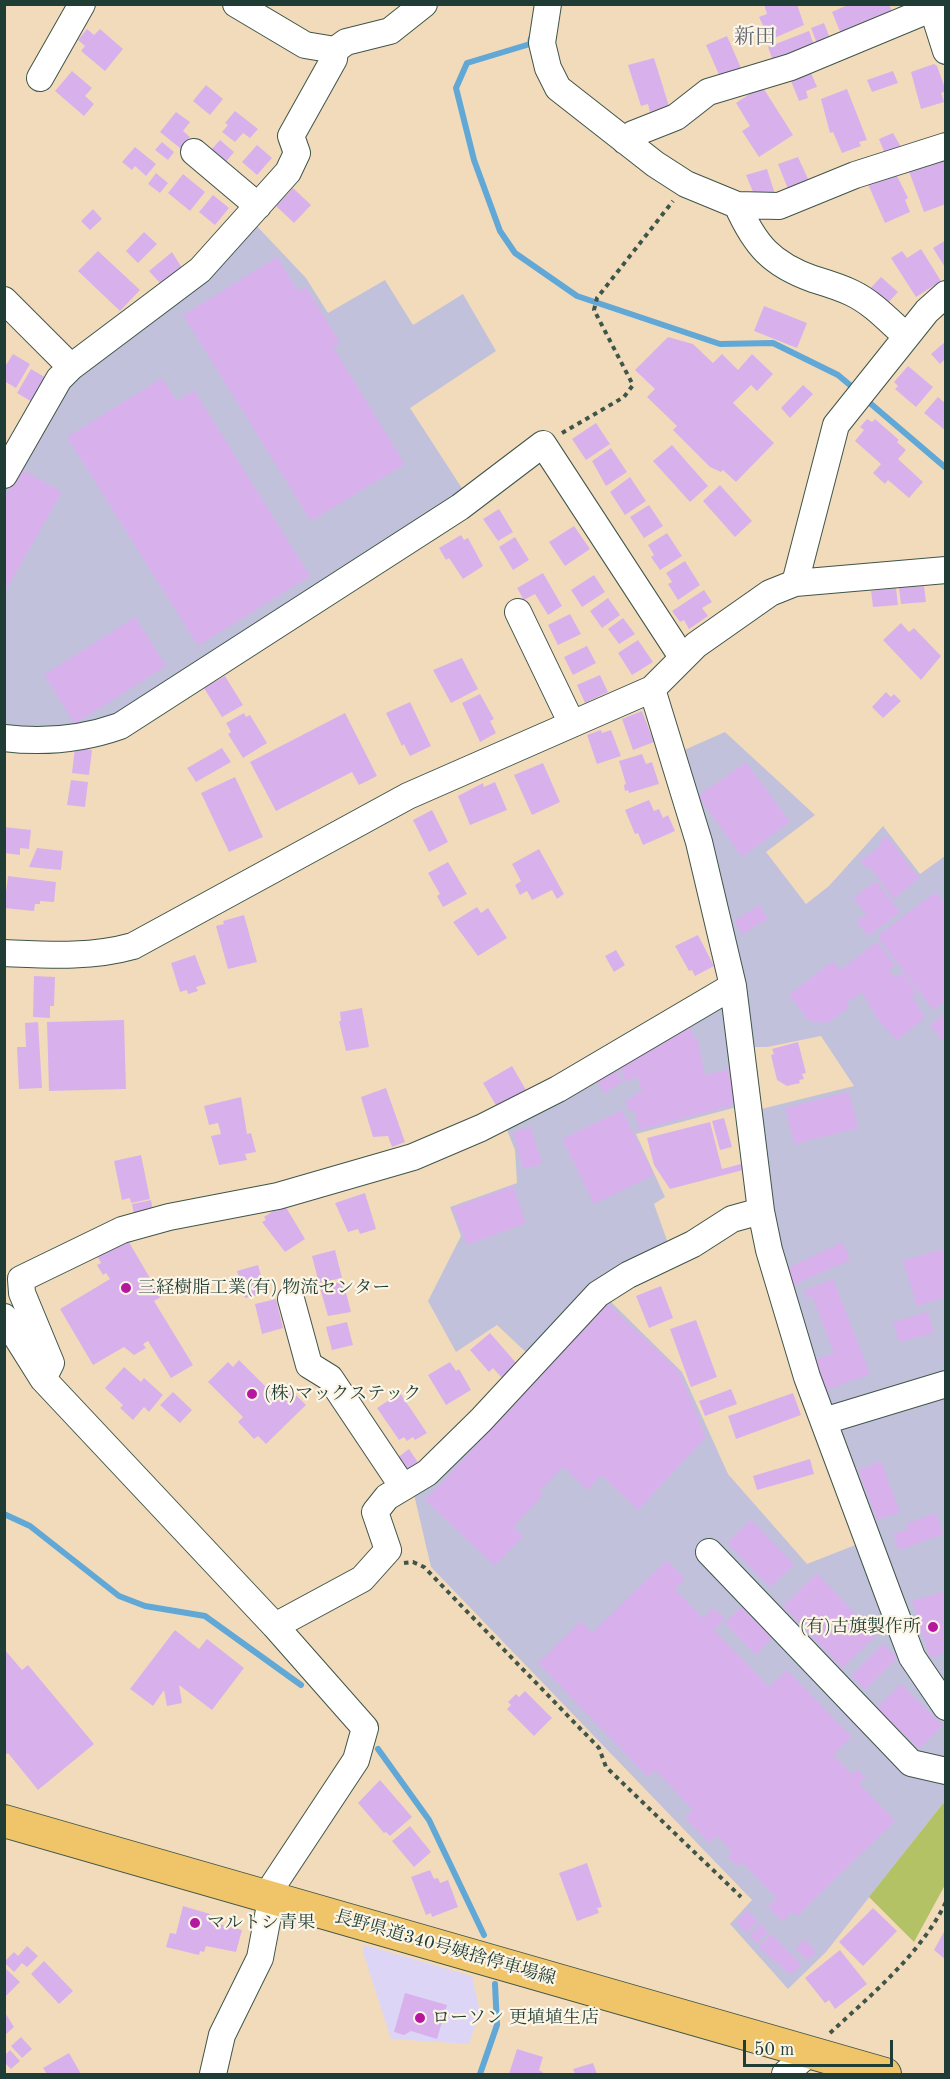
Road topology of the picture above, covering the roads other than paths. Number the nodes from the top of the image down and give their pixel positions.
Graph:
1 (82, 4) edge
2 (236, 4) edge
3 (424, 4) edge
4 (548, 4) edge
5 (932, 6) edge
6 (944, 39) edge
7 (335, 50) junction
8 (39, 78) dead end
9 (625, 141) junction
10 (945, 146) edge
11 (194, 152) dead end
12 (736, 205) junction
13 (258, 206) junction
14 (945, 294) edge
15 (4, 300) edge
16 (906, 336) junction
17 (71, 367) junction
18 (4, 475) edge
19 (945, 570) edge
20 (795, 584) junction
21 (518, 612) dead end
22 (682, 657) junction
23 (652, 689) junction
24 (572, 724) junction
25 (4, 738) edge
26 (4, 953) edge
27 (733, 986) junction
28 (761, 1210) junction
29 (291, 1299) dead end
30 (4, 1317) edge
31 (43, 1379) junction
32 (945, 1384) edge
33 (824, 1421) junction
34 (403, 1487) junction
35 (709, 1552) dead end
36 (275, 1626) junction
37 (945, 1707) edge
38 (945, 1771) edge
39 (4, 1821) edge
40 (271, 1898) junction
41 (810, 2052) junction
42 (213, 2074) edge
43 (785, 2074) edge
44 (885, 2074) edge

1 - 8 street
2 - 7 street
3 - 7 street
4 - 9 street
5 - 6 street
5 - 9 street
7 - 13 street
9 - 12 street
10 - 12 street
11 - 13 street
12 - 16 street
13 - 17 street
14 - 16 street
15 - 17 street
16 - 20 street
17 - 18 street
19 - 20 street
20 - 22 street
21 - 24 street
22 - 23 street
22 - 25 street
23 - 24 street
23 - 27 street
24 - 26 street
27 - 28 street
27 - 31 street
28 - 33 street
28 - 34 street
29 - 34 street
30 - 31 street
31 - 36 street
32 - 33 street
33 - 37 street
34 - 36 street
35 - 38 street
36 - 40 street
39 - 40 main road, 長野県道340号姨捨停車場線
40 - 41 main road, 長野県道340号姨捨停車場線
40 - 42 street
41 - 43 street
41 - 44 main road, 長野県道340号姨捨停車場線

